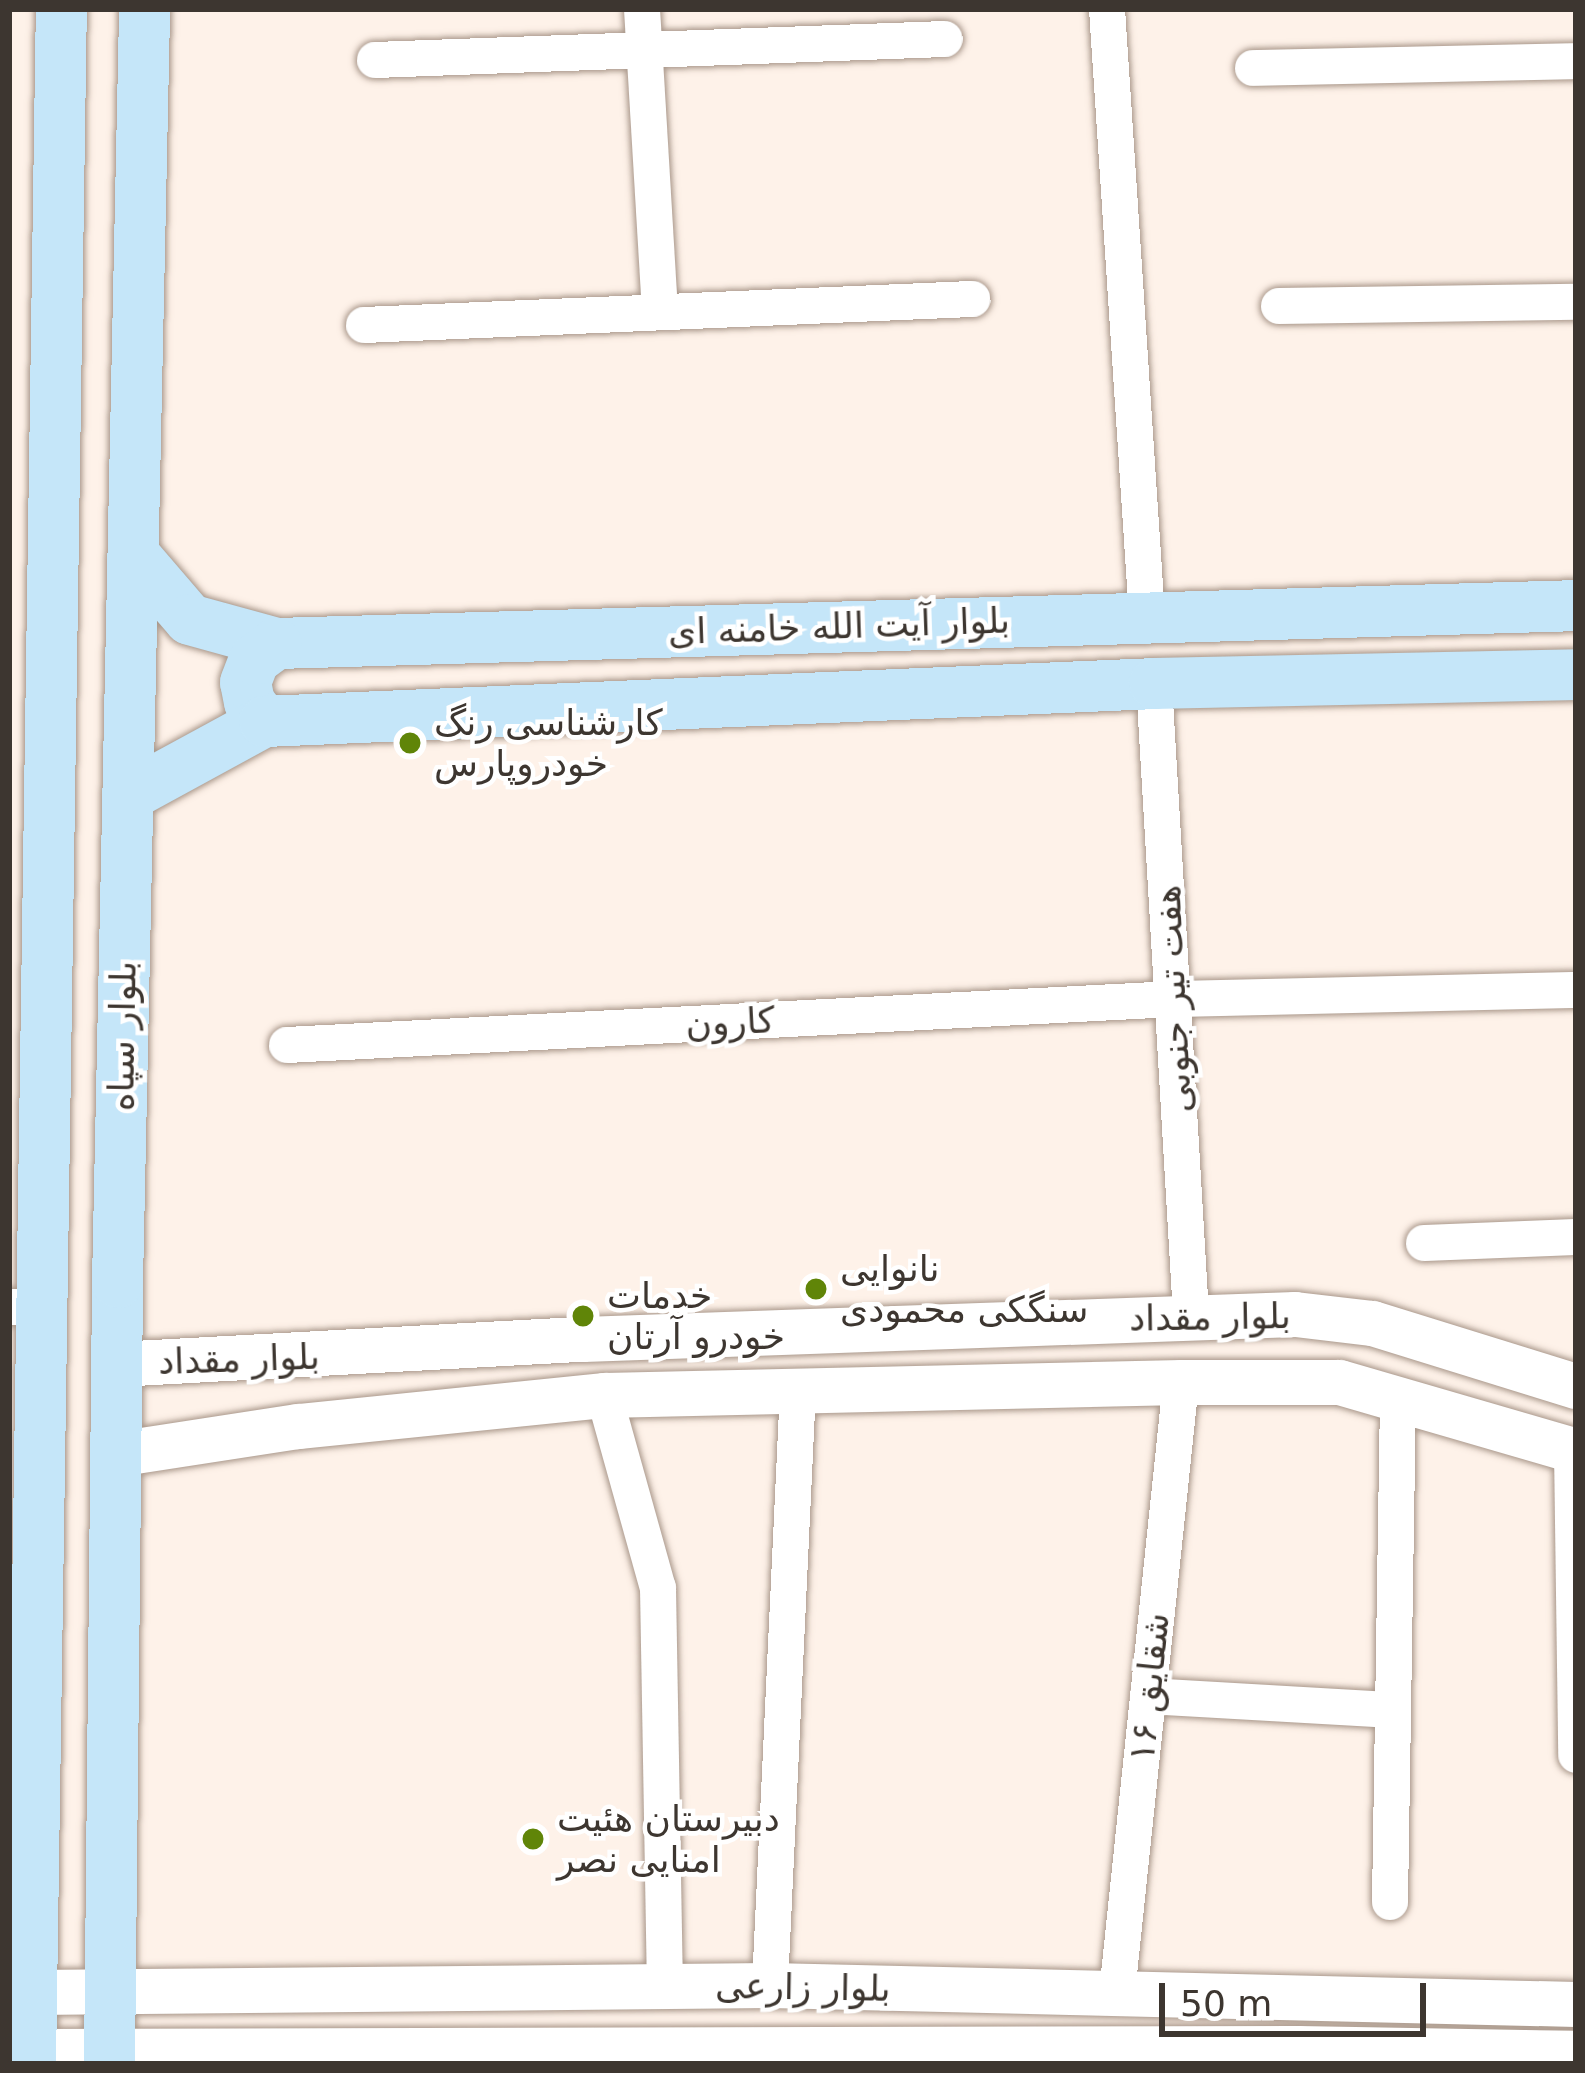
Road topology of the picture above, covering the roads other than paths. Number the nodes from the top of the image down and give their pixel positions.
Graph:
1 (62, 9) edge
2 (144, 9) edge
3 (642, 9) edge
4 (1107, 9) edge
5 (946, 39) dead end
6 (644, 46) junction
7 (375, 60) dead end
8 (1576, 61) edge
9 (1253, 68) dead end
10 (972, 299) dead end
11 (1576, 302) edge
12 (1279, 306) dead end
13 (660, 309) junction
14 (364, 325) dead end
15 (134, 555) junction
16 (1576, 605) edge
17 (1147, 616) junction
18 (276, 643) junction
19 (1576, 674) edge
20 (1154, 682) junction
21 (264, 722) junction
22 (128, 795) junction
23 (1576, 990) edge
24 (1173, 999) junction
25 (287, 1045) dead end
26 (1576, 1237) edge
27 (1424, 1243) dead end
28 (24, 1307) edge
29 (1191, 1315) junction
30 (304, 1357) junction
31 (116, 1364) junction
32 (1181, 1382) junction
33 (1576, 1386) edge
34 (798, 1390) junction
35 (604, 1395) junction
36 (1398, 1399) junction
37 (298, 1426) junction
38 (1574, 1450) edge
39 (115, 1454) junction
40 (1148, 1696) junction
41 (1393, 1710) junction
42 (1576, 1755) edge
43 (1390, 1901) dead end
44 (20, 1924) edge
45 (770, 1985) junction
46 (665, 1986) junction
47 (109, 1991) junction
48 (31, 1992) junction
49 (1117, 1993) junction
50 (1576, 2004) edge
51 (1575, 2043) edge
52 (1245, 2056) edge
53 (30, 2058) edge
54 (109, 2058) edge

1 - 28 main road
2 - 15 main road, بلوار سپاه
3 - 6 street
4 - 17 street
5 - 6 street
6 - 7 street
6 - 13 street
8 - 9 street
10 - 13 street
11 - 12 street
13 - 14 street
15 - 18 main road, بلوار آیت الله خامنه ای
15 - 22 main road, بلوار سپاه
16 - 17 main road, بلوار آیت الله خامنه ای
17 - 18 main road, بلوار آیت الله خامنه ای
18 - 21 main road
19 - 20 main road, بلوار آیت الله خامنه ای
20 - 21 main road, بلوار آیت الله خامنه ای
20 - 24 street, هفت تیر جنوبی
21 - 22 main road, بلوار آیت الله خامنه ای
22 - 31 main road, بلوار سپاه
23 - 24 street, کارون
24 - 25 street, کارون
24 - 29 street, هفت تیر جنوبی
26 - 27 street
28 - 44 main road
29 - 30 street, بلوار مقداد
29 - 33 street, بلوار مقداد
30 - 31 street, بلوار مقداد
30 - 37 street
31 - 39 main road, بلوار سپاه
32 - 34 street
32 - 36 street
32 - 40 street, شقایق ۱۶
34 - 35 street
34 - 45 street
35 - 37 street
35 - 46 street
36 - 38 street
36 - 41 street
37 - 39 street
38 - 42 street
39 - 47 main road, بلوار سپاه
40 - 41 street
40 - 49 street, شقایق ۱۶
41 - 43 street
44 - 48 main road
45 - 46 street, بلوار زارعی
45 - 49 street, بلوار زارعی
46 - 47 street, بلوار زارعی
47 - 48 street, بلوار زارعی
47 - 54 main road, بلوار سپاه
48 - 53 main road
49 - 50 street, بلوار زارعی
51 - 52 street, بلوار زارعی
52 - 54 street, بلوار زارعی
53 - 54 street, بلوار زارعی

